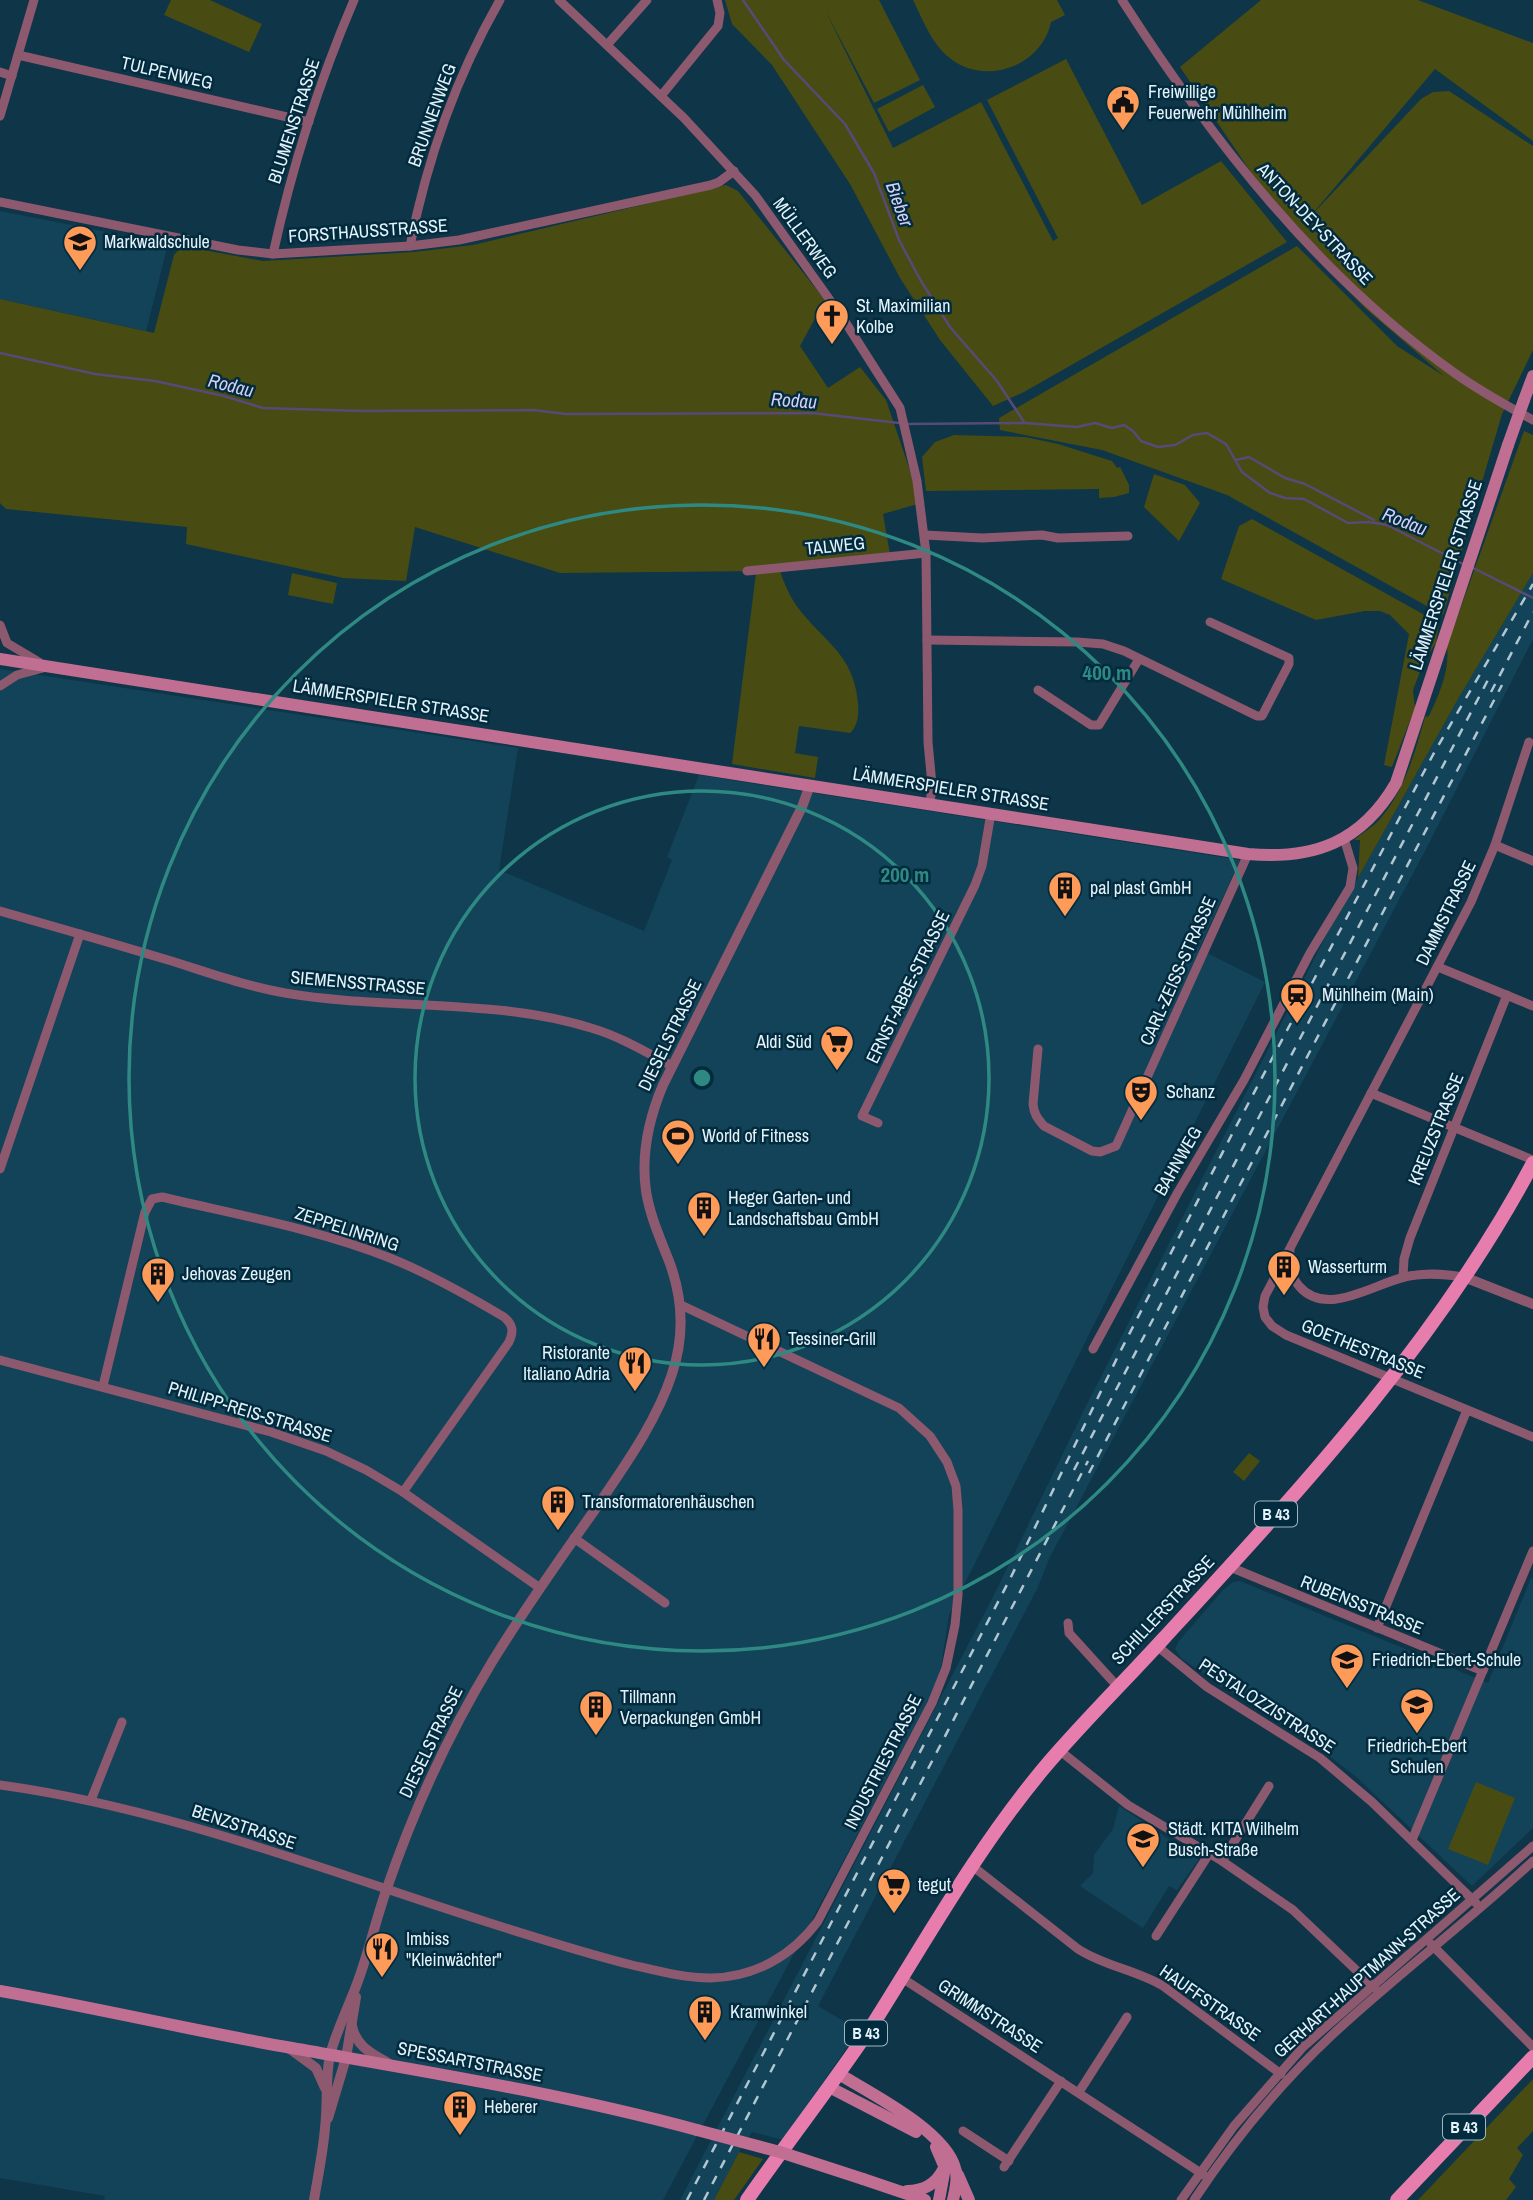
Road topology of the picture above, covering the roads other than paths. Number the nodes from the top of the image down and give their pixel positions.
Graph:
1 (34, 0) edge
2 (354, 0) edge
3 (500, 0) edge
4 (559, 0) edge
5 (647, 0) edge
6 (717, 0) edge
7 (1122, 0) edge
8 (607, 45) junction
9 (18, 55) junction
10 (0, 72) edge
11 (12, 76) junction
12 (661, 96) junction
13 (0, 116) edge
14 (309, 122) junction
15 (734, 171) junction
16 (0, 202) edge
17 (410, 246) junction
18 (273, 254) junction
19 (1533, 376) edge
20 (1533, 420) edge
21 (925, 535) junction
22 (1128, 536) dead end
23 (926, 553) junction
24 (747, 571) dead end
25 (1210, 622) dead end
26 (0, 625) edge
27 (927, 640) junction
28 (0, 659) edge
29 (1139, 659) junction
30 (51, 667) junction
31 (0, 686) edge
32 (1038, 690) dead end
33 (1529, 741) dead end
34 (810, 785) junction
35 (930, 804) junction
36 (991, 813) junction
37 (1344, 838) junction
38 (1495, 845) junction
39 (1248, 854) junction
40 (1533, 861) edge
41 (0, 911) edge
42 (80, 934) junction
43 (1438, 967) junction
44 (1507, 995) junction
45 (1533, 1006) edge
46 (1038, 1049) dead end
47 (672, 1066) junction
48 (1371, 1093) junction
49 (878, 1123) dead end
50 (1454, 1127) junction
51 (1533, 1161) edge
52 (0, 1169) edge
53 (1294, 1238) junction
54 (1403, 1277) junction
55 (1464, 1277) junction
56 (1533, 1304) edge
57 (681, 1305) junction
58 (1093, 1349) dead end
59 (0, 1360) edge
60 (1391, 1378) junction
61 (103, 1386) junction
62 (1467, 1410) junction
63 (1533, 1437) edge
64 (403, 1492) junction
65 (575, 1538) junction
66 (1533, 1550) edge
67 (1230, 1567) junction
68 (1530, 1567) edge
69 (540, 1588) junction
70 (665, 1603) dead end
71 (1068, 1623) dead end
72 (1377, 1628) junction
73 (1157, 1646) junction
74 (1483, 1671) junction
75 (1118, 1687) junction
76 (122, 1722) dead end
77 (1059, 1750) junction
78 (0, 1784) edge
79 (1269, 1786) dead end
80 (91, 1800) junction
81 (1412, 1840) junction
82 (1533, 1846) edge
83 (1209, 1854) junction
84 (1222, 1861) junction
85 (1533, 1861) edge
86 (971, 1866) junction
87 (386, 1889) junction
88 (1473, 1900) junction
89 (1481, 1908) junction
90 (1156, 1936) dead end
91 (1426, 1939) junction
92 (1434, 1947) junction
93 (902, 1978) junction
94 (358, 1981) junction
95 (1372, 1984) junction
96 (0, 1991) edge
97 (1380, 1993) junction
98 (1127, 2017) dead end
99 (352, 2023) junction
100 (1533, 2047) edge
101 (288, 2048) junction
102 (330, 2055) junction
103 (1533, 2057) edge
104 (346, 2058) junction
105 (391, 2064) junction
106 (1279, 2072) junction
107 (839, 2074) junction
108 (1288, 2080) junction
109 (1061, 2081) junction
110 (829, 2087) junction
111 (326, 2091) junction
112 (1079, 2092) junction
113 (326, 2125) junction
114 (964, 2131) dead end
115 (944, 2163) junction
116 (957, 2172) junction
117 (1199, 2172) junction
118 (1209, 2178) junction
119 (899, 2192) junction
120 (314, 2200) edge
121 (747, 2200) edge
122 (925, 2200) edge
123 (939, 2200) edge
124 (953, 2200) edge
125 (970, 2200) edge
126 (1181, 2200) edge
127 (1195, 2200) edge
128 (1397, 2200) edge

1 - 9 street
2 - 14 street, BLUMENSTRASSE
3 - 17 street, BRUNNENWEG
4 - 8 street, MÜLLERWEG
5 - 8 street
6 - 12 street
7 - 20 street, ANTON-DEY-STRASSE
8 - 12 street, MÜLLERWEG
9 - 11 street
9 - 14 street, TULPENWEG
10 - 11 street
11 - 13 street
12 - 15 street, MÜLLERWEG
14 - 18 street, BLUMENSTRASSE
15 - 17 street, FORSTHAUSSTRASSE
15 - 21 street, MÜLLERWEG
16 - 18 street, FORSTHAUSSTRASSE
17 - 18 street, FORSTHAUSSTRASSE
19 - 37 main road, LÄMMERSPIELER STRASSE, bridge
21 - 22 street
21 - 23 street, MÜLLERWEG
23 - 24 street, TALWEG
23 - 27 street, MÜLLERWEG
25 - 29 street
26 - 30 street, LÄMMERSPIELER STRASSE
27 - 29 street
27 - 35 street, MÜLLERWEG
28 - 30 main road, LÄMMERSPIELER STRASSE
29 - 32 street
30 - 31 street, LÄMMERSPIELER STRASSE
30 - 34 main road, LÄMMERSPIELER STRASSE
33 - 38 street, DAMMSTRASSE
34 - 35 main road, LÄMMERSPIELER STRASSE
34 - 47 street, DIESELSTRASSE
35 - 36 main road, LÄMMERSPIELER STRASSE
36 - 39 main road, LÄMMERSPIELER STRASSE
36 - 49 street, ERNST-ABBE-STRASSE
37 - 39 main road, LÄMMERSPIELER STRASSE
37 - 58 street, BAHNWEG
38 - 40 street
38 - 43 street, DAMMSTRASSE
39 - 46 street, CARL-ZEISS-STRASSE
41 - 42 street, SIEMENSSTRASSE
42 - 47 street, SIEMENSSTRASSE
42 - 52 street
43 - 44 street
43 - 48 street, DAMMSTRASSE
44 - 45 street
44 - 50 street, KREUZSTRASSE
47 - 57 street, DIESELSTRASSE
48 - 50 street
48 - 53 street, DAMMSTRASSE
50 - 51 street
50 - 54 street, KREUZSTRASSE
51 - 55 main road, SCHILLERSTRASSE / B 43
53 - 54 street
53 - 60 street, GOETHESTRASSE
54 - 55 street
55 - 56 street
55 - 60 main road, SCHILLERSTRASSE / B 43
57 - 65 street, DIESELSTRASSE
57 - 87 street, INDUSTRIESTRASSE
59 - 61 street, PHILIPP-REIS-STRASSE
60 - 62 street, GOETHESTRASSE
60 - 67 main road, SCHILLERSTRASSE / B 43
61 - 64 street, PHILIPP-REIS-STRASSE
61 - 64 street, ZEPPELINRING
62 - 63 street, GOETHESTRASSE
62 - 72 street
64 - 69 street, PHILIPP-REIS-STRASSE
65 - 69 street, DIESELSTRASSE
65 - 70 street
66 - 68 street
67 - 72 street, RUBENSSTRASSE
67 - 73 main road, SCHILLERSTRASSE / B 43
68 - 74 street
69 - 87 street, DIESELSTRASSE
71 - 75 street
72 - 74 street, RUBENSSTRASSE
73 - 75 main road, SCHILLERSTRASSE / B 43
73 - 81 street, PESTALOZZISTRASSE
74 - 81 street
75 - 77 main road, SCHILLERSTRASSE / B 43
76 - 80 street
77 - 83 street
77 - 86 main road, SCHILLERSTRASSE / B 43
78 - 80 street, BENZSTRASSE
79 - 84 street
80 - 87 street, BENZSTRASSE
81 - 88 street, PESTALOZZISTRASSE
82 - 88 street, GERHART-HAUPTMANN-STRASSE
83 - 84 street
83 - 90 street
84 - 95 street
85 - 89 street, GERHART-HAUPTMANN-STRASSE
86 - 93 main road, SCHILLERSTRASSE / B 43
86 - 106 street, HAUFFSTRASSE
87 - 94 street, DIESELSTRASSE
88 - 89 street, PESTALOZZISTRASSE
88 - 91 street, GERHART-HAUPTMANN-STRASSE
89 - 92 street, GERHART-HAUPTMANN-STRASSE
91 - 92 street
91 - 95 street, GERHART-HAUPTMANN-STRASSE
92 - 97 street, GERHART-HAUPTMANN-STRASSE
92 - 100 street
93 - 107 main road, SCHILLERSTRASSE / B 43
93 - 109 street, GRIMMSTRASSE
94 - 99 street, DIESELSTRASSE
94 - 102 street, DIESELSTRASSE
95 - 97 street
95 - 106 street, GERHART-HAUPTMANN-STRASSE
96 - 101 main road, SPESSARTSTRASSE
97 - 108 street, GERHART-HAUPTMANN-STRASSE
98 - 112 street
99 - 104 street, DIESELSTRASSE
99 - 105 street
101 - 102 main road, SPESSARTSTRASSE
101 - 111 street
102 - 104 main road, SPESSARTSTRASSE
102 - 111 street, DIESELSTRASSE
103 - 128 main road, B 43
104 - 105 main road, SPESSARTSTRASSE
104 - 113 street, DIESELSTRASSE
105 - 119 main road, SPESSARTSTRASSE, bridge
106 - 108 street, HAUFFSTRASSE
106 - 117 street, GERHART-HAUPTMANN-STRASSE
107 - 110 main road, SCHILLERSTRASSE / B 43
107 - 116 main road
108 - 118 street, GERHART-HAUPTMANN-STRASSE
109 - 112 street, GRIMMSTRASSE
109 - 114 street
110 - 115 main road
110 - 121 main road, B 43
111 - 113 street, DIESELSTRASSE
112 - 117 street, GRIMMSTRASSE
113 - 120 street, DIESELSTRASSE
115 - 119 main road
115 - 123 main road
116 - 124 main road
116 - 125 main road
117 - 118 street, GRIMMSTRASSE
117 - 126 street, GERHART-HAUPTMANN-STRASSE
118 - 127 street, GERHART-HAUPTMANN-STRASSE
119 - 122 main road, SPESSARTSTRASSE

